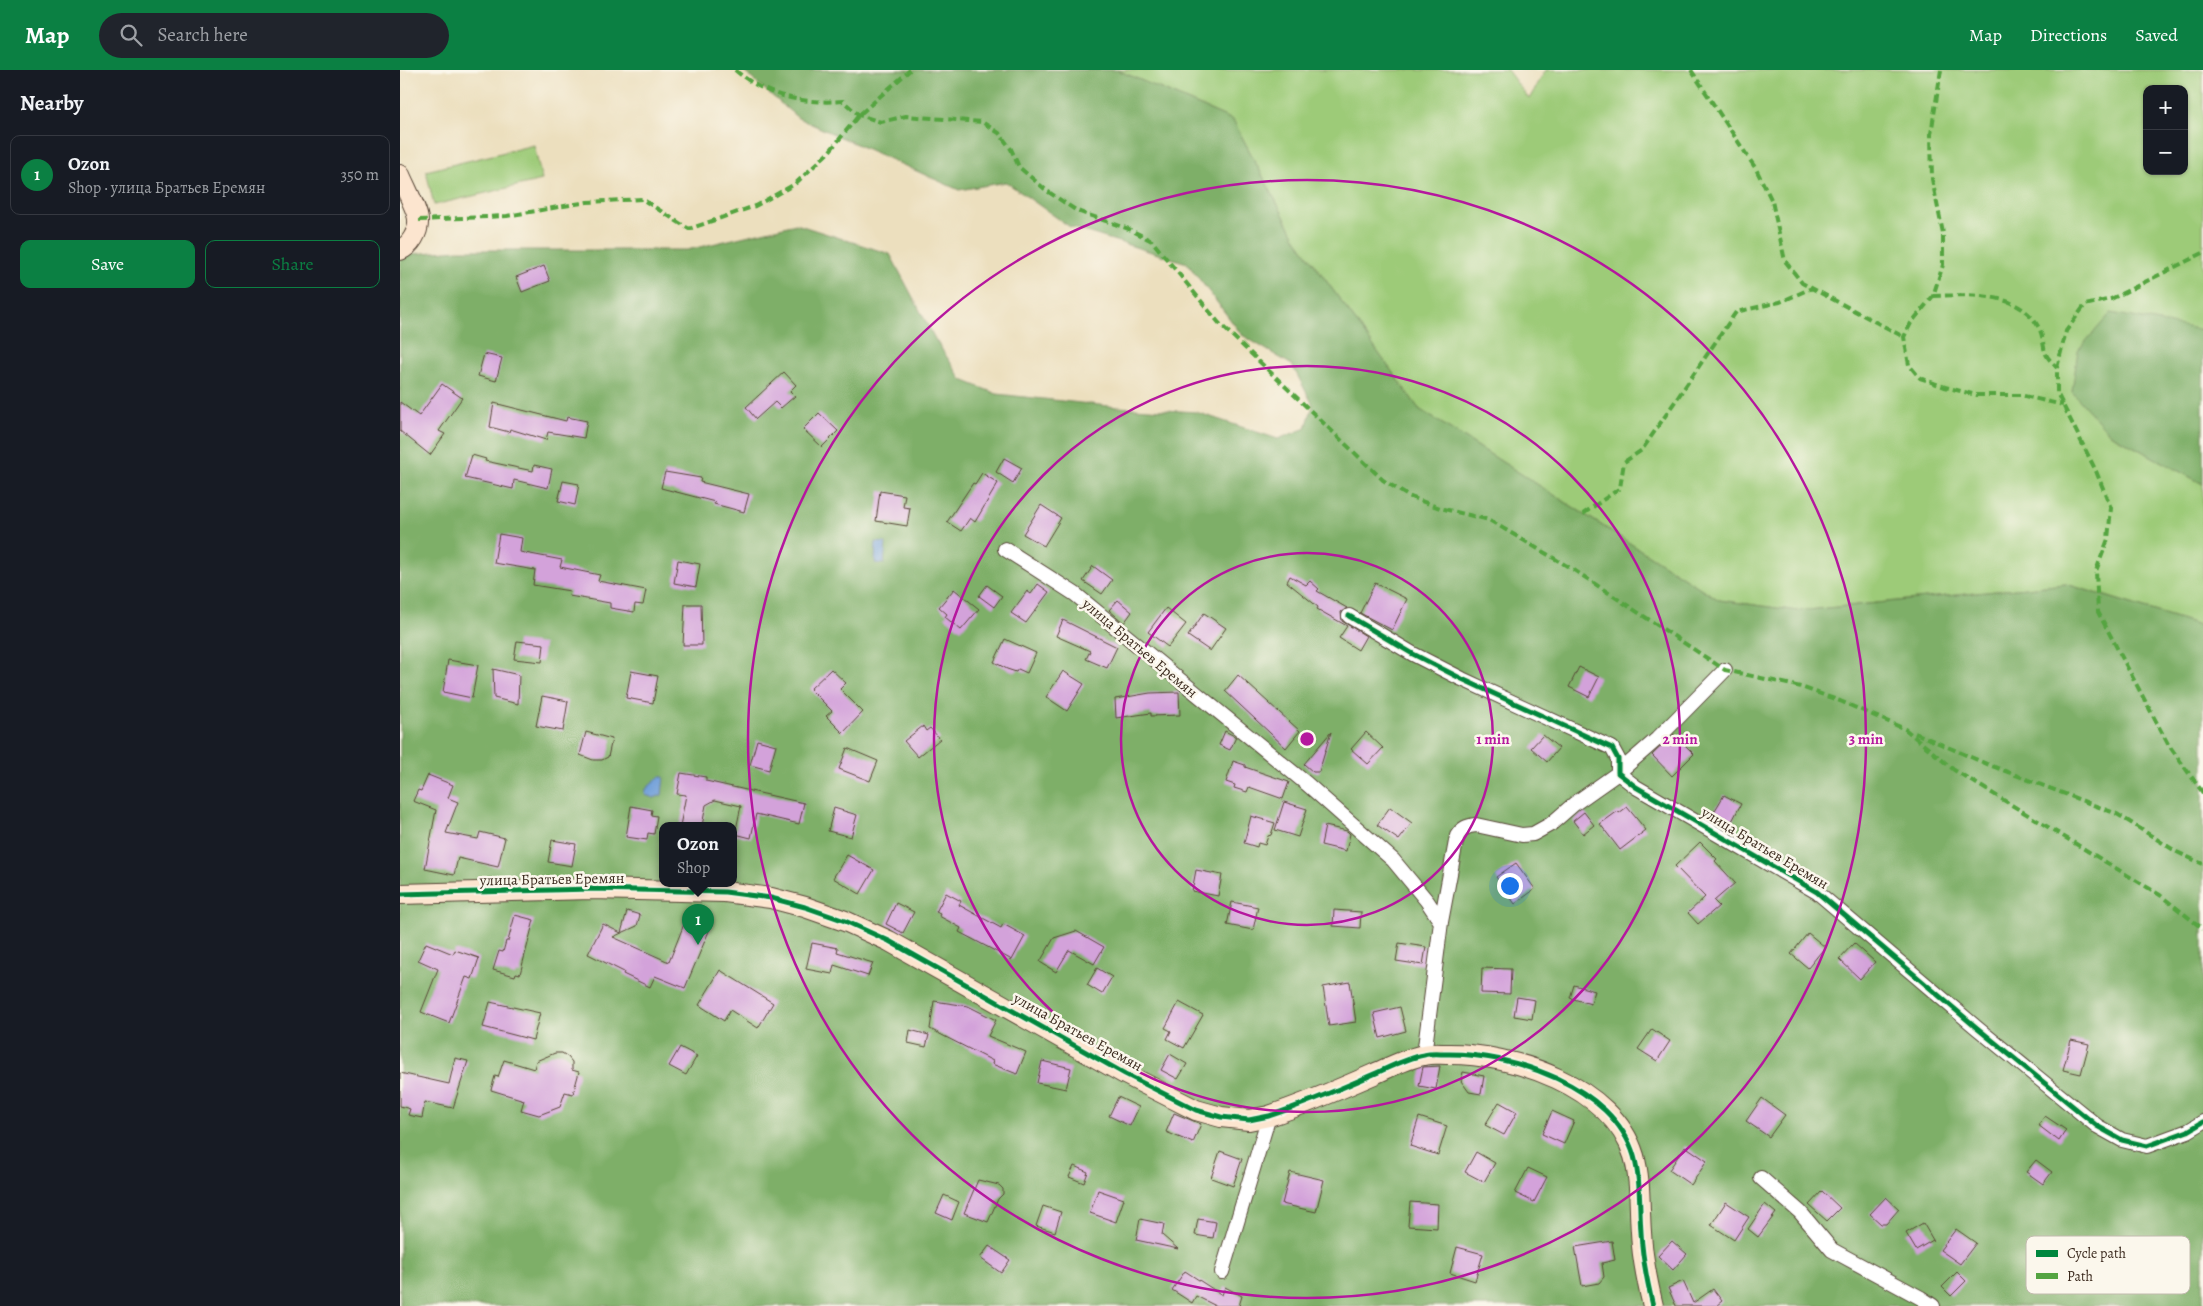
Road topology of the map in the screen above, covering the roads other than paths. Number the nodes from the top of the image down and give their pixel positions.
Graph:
1 (400, 175) edge
2 (400, 250) edge
3 (1005, 549) dead end
4 (1349, 616) dead end
5 (1725, 670) dead end
6 (1618, 773) junction
7 (400, 894) edge
8 (1441, 922) junction
9 (1424, 1054) junction
10 (1269, 1116) junction
11 (2203, 1122) edge
12 (1761, 1178) dead end
13 (1222, 1272) dead end
14 (1653, 1306) edge
15 (1933, 1306) edge

1 - 2 street
3 - 8 street, улица Братьев Еремян
4 - 6 street
5 - 6 street
6 - 8 street
6 - 11 street, улица Братьев Еремян
7 - 10 street, улица Братьев Еремян
8 - 9 street
9 - 10 street, улица Братьев Еремян
9 - 14 street, улица Братьев Еремян
10 - 13 street
12 - 15 street

